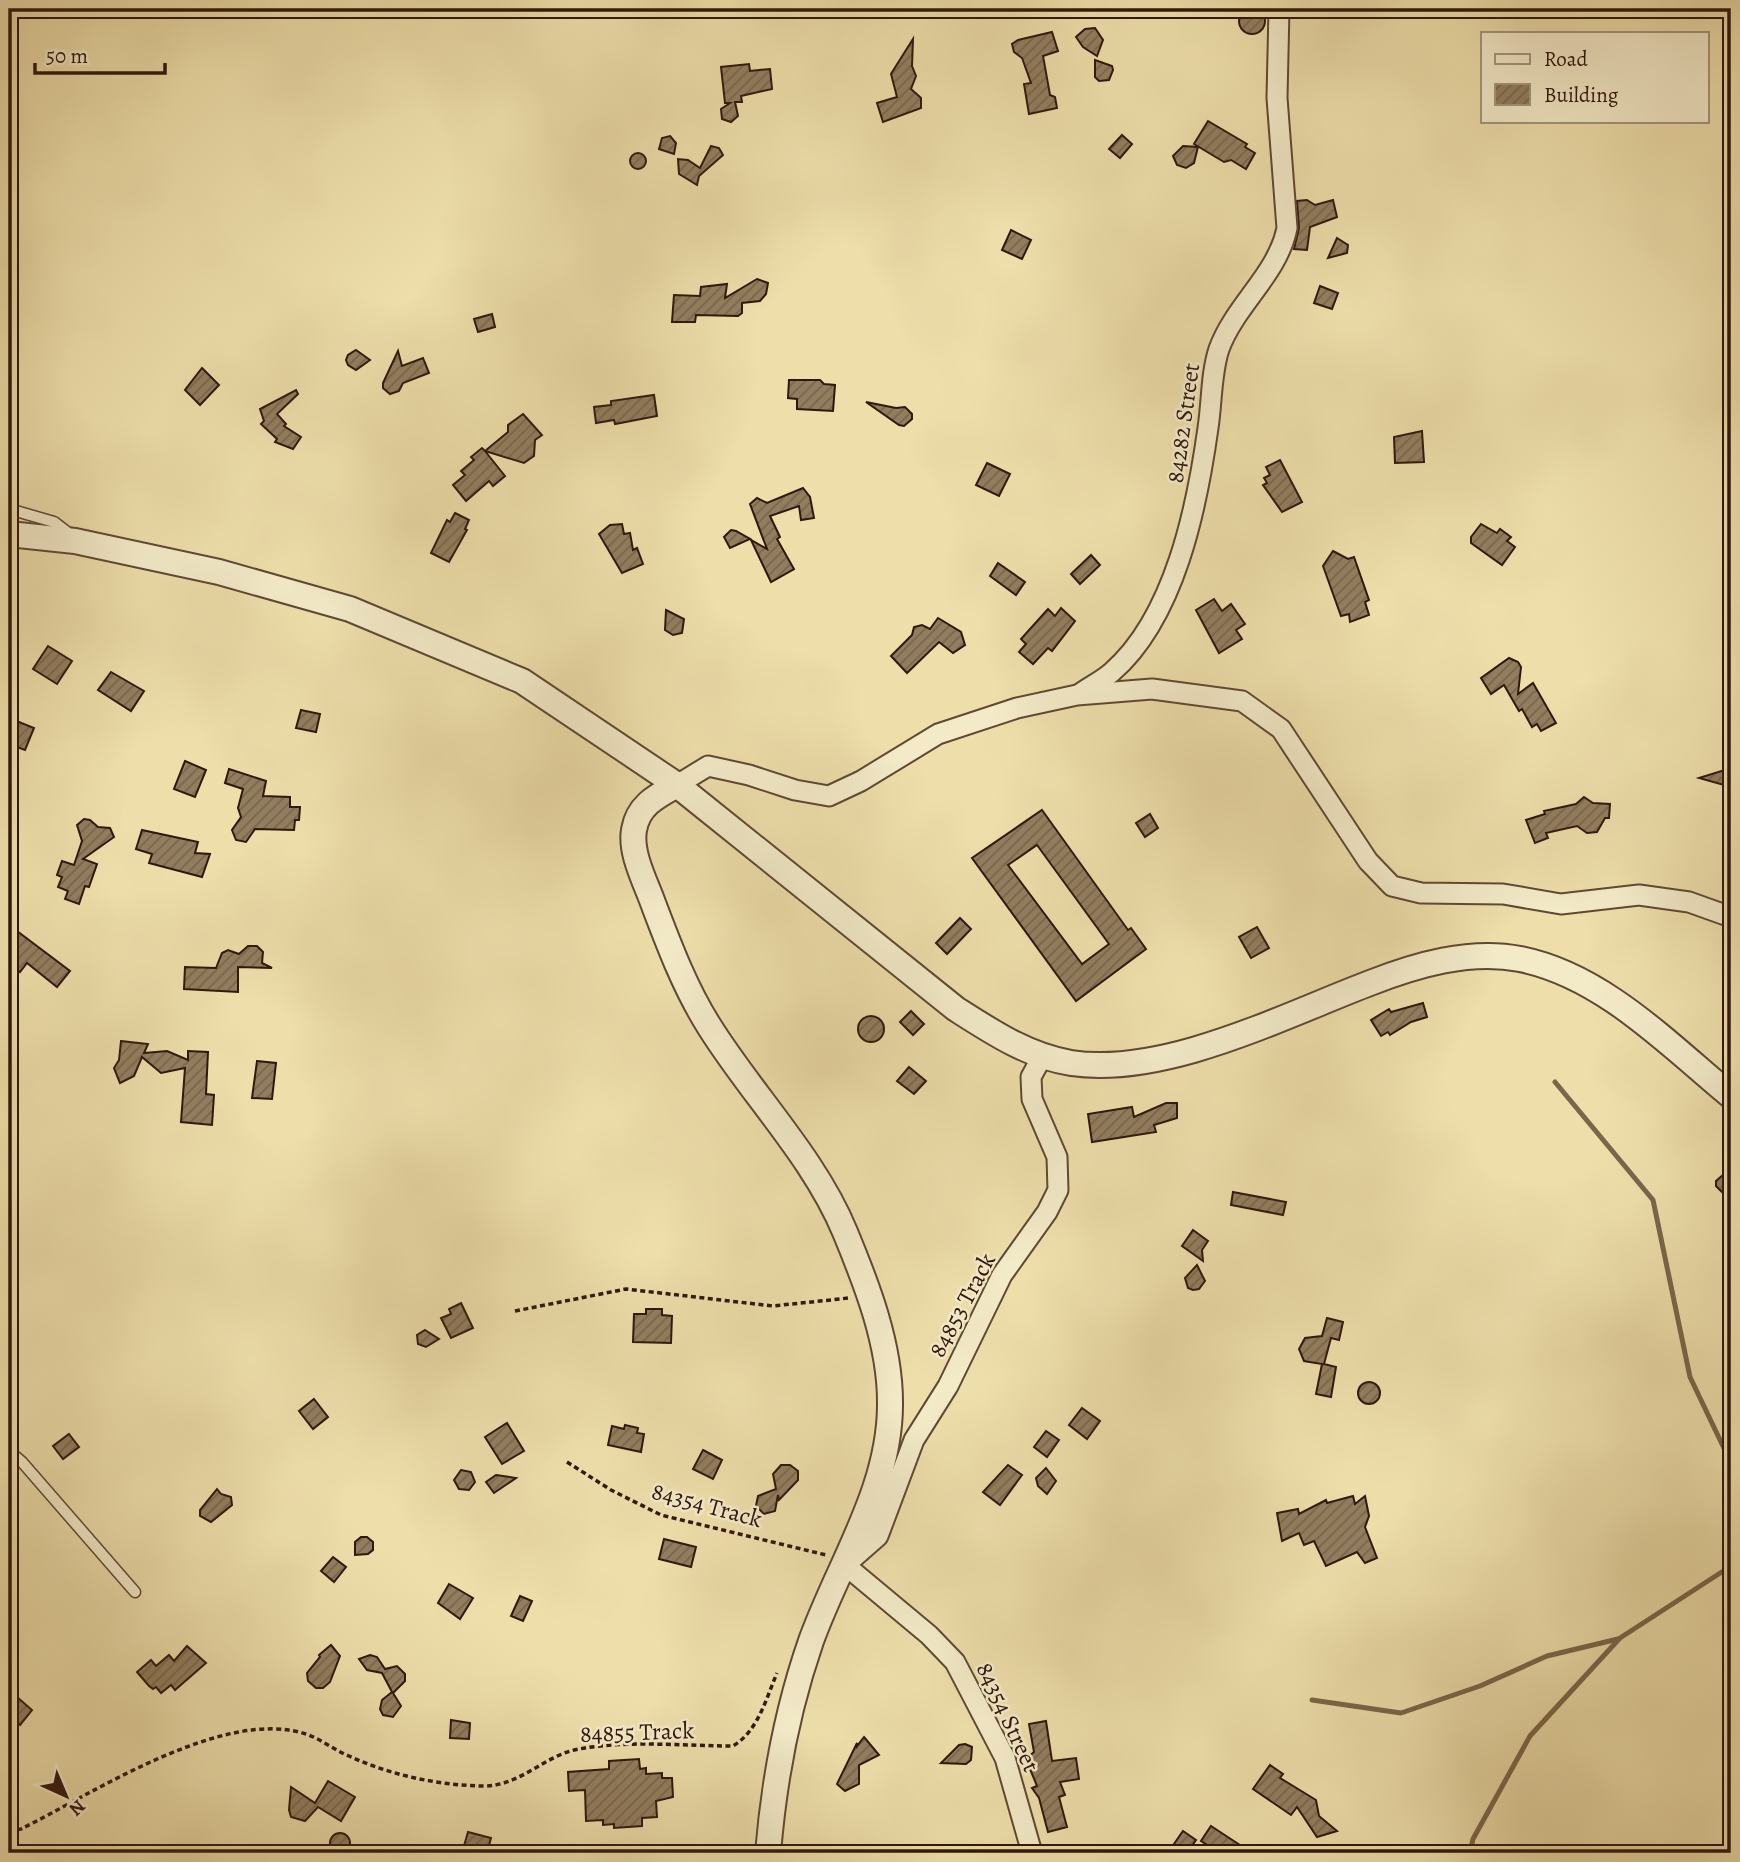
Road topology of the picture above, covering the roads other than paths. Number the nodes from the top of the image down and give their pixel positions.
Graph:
1 (1279, 9) edge
2 (9, 509) edge
3 (9, 534) edge
4 (75, 541) junction
5 (1077, 695) junction
6 (639, 760) junction
7 (677, 785) junction
8 (641, 810) junction
9 (1731, 917) edge
10 (1043, 1055) junction
11 (1731, 1096) edge
12 (9, 1451) edge
13 (845, 1565) junction
14 (135, 1592) dead end
15 (768, 1853) edge
16 (1032, 1853) edge

1 - 5 street, 84282 Street
2 - 4 lane
3 - 4 street
4 - 6 street
5 - 7 street
5 - 9 street
6 - 7 street
6 - 8 street
7 - 8 street
7 - 10 street
8 - 13 street
10 - 11 street
10 - 13 street, 84853 Track
12 - 14 lane
13 - 15 street
13 - 16 street, 84354 Street

